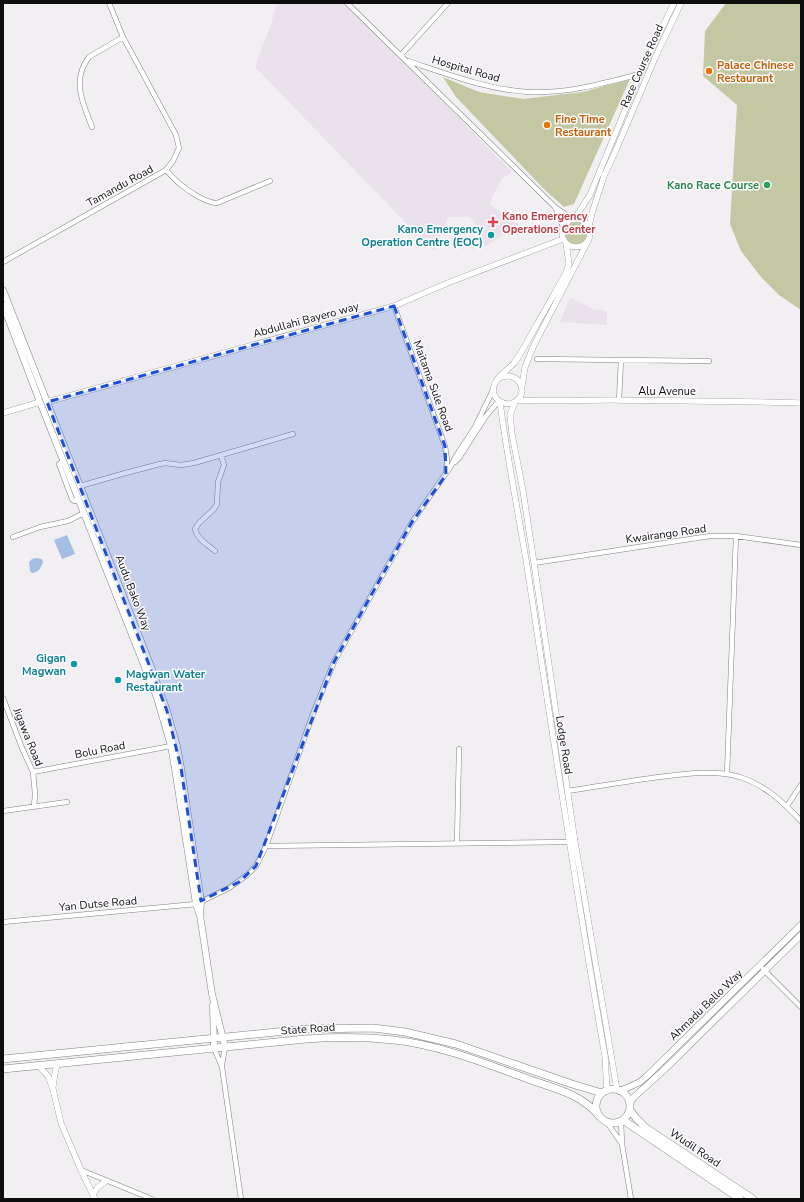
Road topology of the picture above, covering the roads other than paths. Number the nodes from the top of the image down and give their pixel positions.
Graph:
1 (109, 3) edge
2 (347, 3) edge
3 (448, 3) edge
4 (674, 3) edge
5 (681, 3) edge
6 (123, 37) junction
7 (401, 55) junction
8 (406, 61) junction
9 (640, 74) junction
10 (92, 128) dead end
11 (166, 170) junction
12 (270, 181) dead end
13 (555, 207) junction
14 (573, 219) junction
15 (589, 226) junction
16 (563, 227) junction
17 (589, 239) junction
18 (565, 241) junction
19 (3, 262) edge
20 (3, 290) edge
21 (3, 305) edge
22 (394, 306) junction
23 (537, 359) dead end
24 (621, 360) junction
25 (709, 361) dead end
26 (499, 378) junction
27 (493, 390) junction
28 (522, 390) junction
29 (620, 400) junction
30 (499, 401) junction
31 (516, 401) junction
32 (533, 401) junction
33 (40, 402) junction
34 (47, 402) junction
35 (801, 403) edge
36 (3, 413) edge
37 (293, 434) dead end
38 (221, 455) junction
39 (451, 466) junction
40 (446, 475) junction
41 (80, 486) junction
42 (84, 513) junction
43 (736, 536) junction
44 (13, 537) dead end
45 (801, 545) edge
46 (215, 551) dead end
47 (534, 563) junction
48 (3, 698) edge
49 (171, 746) junction
50 (460, 749) dead end
51 (33, 772) junction
52 (727, 774) junction
53 (801, 785) edge
54 (567, 791) junction
55 (67, 802) dead end
56 (787, 806) junction
57 (34, 807) junction
58 (3, 811) edge
59 (801, 821) edge
60 (569, 842) junction
61 (457, 843) junction
62 (266, 846) junction
63 (198, 903) junction
64 (3, 922) edge
65 (801, 925) edge
66 (801, 935) edge
67 (762, 968) junction
68 (212, 994) junction
69 (730, 1000) junction
70 (801, 1007) edge
71 (213, 1038) junction
72 (224, 1038) junction
73 (225, 1047) junction
74 (214, 1048) junction
75 (3, 1059) edge
76 (57, 1064) junction
77 (38, 1065) junction
78 (222, 1067) junction
79 (3, 1069) edge
80 (53, 1089) junction
81 (618, 1090) junction
82 (604, 1092) junction
83 (630, 1107) junction
84 (599, 1116) junction
85 (622, 1120) junction
86 (606, 1121) junction
87 (622, 1144) junction
88 (81, 1170) junction
89 (106, 1181) junction
90 (94, 1197) edge
91 (152, 1199) edge
92 (241, 1199) edge
93 (631, 1199) edge
94 (740, 1199) edge
95 (753, 1199) edge

1 - 6 street, Tamandu Road
2 - 7 street, Hospital Road
3 - 7 street
4 - 9 street, Race Course Road
5 - 15 street, Race Course Road
6 - 10 street
6 - 11 street, Tamandu Road
7 - 8 street, Hospital Road
8 - 9 street, Hospital Road
8 - 13 street, Hospital Road
9 - 14 street, Race Course Road
11 - 12 street
11 - 19 street, Tamandu Road
13 - 14 street
13 - 16 street, Hospital Road
14 - 15 street
14 - 16 street
15 - 17 street
16 - 18 street
17 - 18 street
17 - 28 street
18 - 22 street, Abdullahi Bayero way
18 - 26 street
20 - 34 main road, Audu Bako Way
21 - 33 main road, Audu Bako Way
22 - 34 street, Abdullahi Bayero way
22 - 40 street, Maitama Sule Road
23 - 24 street
24 - 25 street
24 - 29 street
26 - 27 street
26 - 28 street
27 - 30 street
27 - 39 street
28 - 31 street
28 - 32 street
29 - 32 street, Alu Avenue
29 - 35 street, Alu Avenue
30 - 31 street
30 - 39 street
30 - 60 street, Lodge Road
31 - 32 street, Alu Avenue
31 - 47 street, Lodge Road
33 - 36 street
33 - 42 main road, Audu Bako Way
34 - 41 main road, Audu Bako Way
37 - 38 street
38 - 41 street
38 - 46 street
39 - 40 street, Yan Dutse Road
40 - 62 street, Yan Dutse Road
41 - 63 main road, Audu Bako Way
42 - 44 street
42 - 49 main road, Audu Bako Way
43 - 45 street, Kwairango Road
43 - 47 street, Kwairango Road
43 - 52 street
47 - 54 street, Lodge Road
48 - 51 street, Jigawa Road
49 - 51 street, Bolu Road
49 - 63 main road, Audu Bako Way
50 - 61 street
51 - 57 street, Jigawa Road
52 - 54 street
52 - 56 street
53 - 56 street
54 - 81 street, Lodge Road
55 - 57 street
56 - 59 street
57 - 58 street
60 - 61 street
60 - 82 street, Lodge Road
61 - 62 street
62 - 63 street, Yan Dutse Road
63 - 64 street, Yan Dutse Road
63 - 68 main road, Audu Bako Way
65 - 67 main road, Ahmadu Bello Way
66 - 67 main road, Ahmadu Bello Way
67 - 69 main road, Ahmadu Bello Way
67 - 70 street
68 - 71 main road, Audu Bako Way
68 - 72 main road, Audu Bako Way
69 - 81 main road, Ahmadu Bello Way
69 - 83 main road, Ahmadu Bello Way
71 - 72 main road, State Road
71 - 74 main road, Audu Bako Way
71 - 75 main road, State Road
72 - 73 main road, Audu Bako Way
72 - 82 main road, State Road
73 - 74 main road, State Road
73 - 78 street
73 - 84 main road, State Road
74 - 76 main road, State Road
74 - 78 street
76 - 77 main road, State Road
76 - 80 street
77 - 79 main road, State Road
77 - 80 street
78 - 92 street
80 - 88 street
81 - 82 main road
81 - 83 main road
82 - 84 main road
83 - 85 main road
83 - 95 main road, Wudil Road
84 - 86 main road
85 - 86 main road
85 - 87 street
85 - 94 main road, Wudil Road
86 - 87 street
87 - 93 street
88 - 89 street
88 - 90 street
89 - 90 street
89 - 91 street

